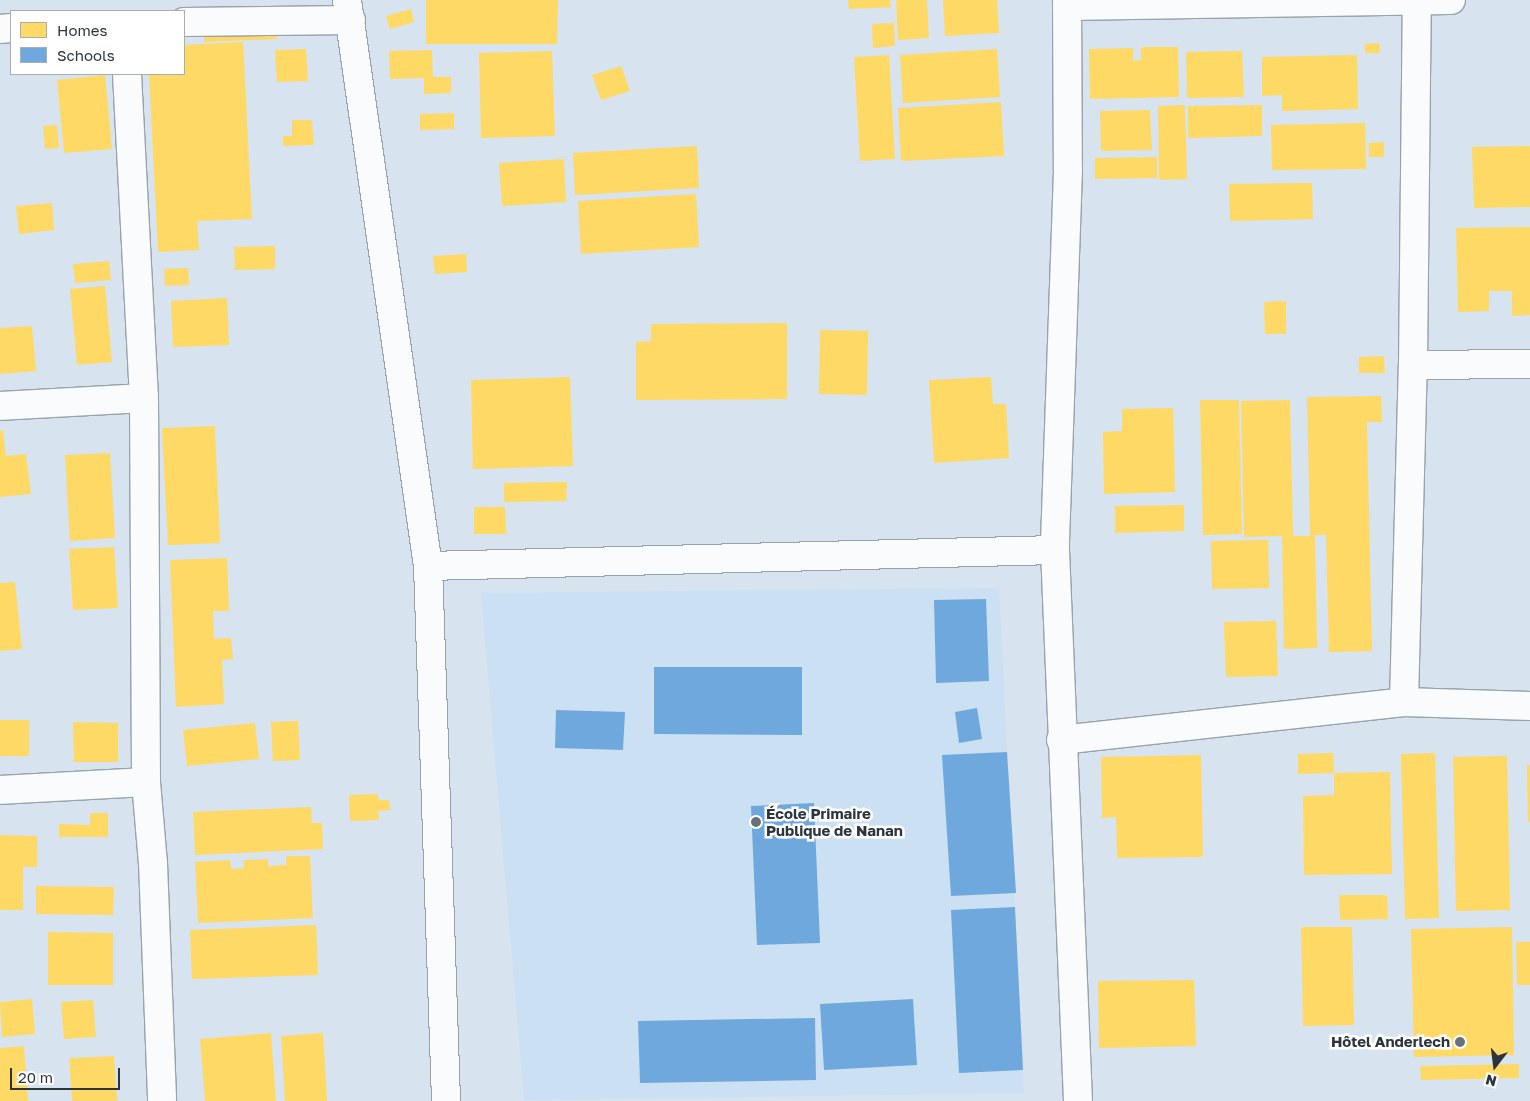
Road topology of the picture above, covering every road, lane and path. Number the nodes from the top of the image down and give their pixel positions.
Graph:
1 (1417, 0) edge
2 (1451, 0) edge
3 (1067, 3) edge
4 (349, 10) edge
5 (185, 22) edge
6 (127, 75) edge
7 (1530, 364) edge
8 (1413, 365) junction
9 (144, 398) junction
10 (0, 406) edge
11 (1055, 550) junction
12 (428, 566) junction
13 (1404, 702) junction
14 (1530, 706) edge
15 (1061, 740) junction
16 (146, 782) junction
17 (0, 790) edge
18 (162, 1101) edge
19 (446, 1101) edge
20 (1078, 1101) edge

1 - 2 street
1 - 3 street
1 - 8 street
3 - 11 street
4 - 5 street
4 - 12 street
6 - 9 street
7 - 8 street
8 - 13 street
9 - 10 street
9 - 16 street
11 - 12 street
11 - 15 street
12 - 19 street
13 - 14 street
13 - 15 street
15 - 20 street
16 - 17 street
16 - 18 street

